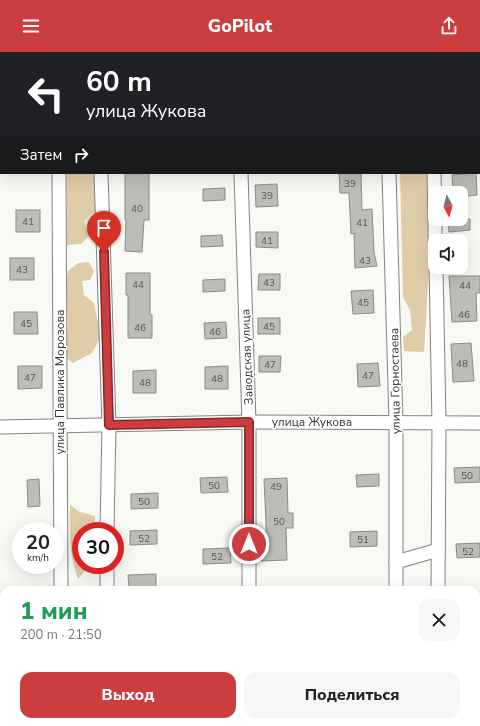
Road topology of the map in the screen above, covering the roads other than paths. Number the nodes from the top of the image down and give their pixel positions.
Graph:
1 (59, 174) edge
2 (101, 174) edge
3 (241, 174) edge
4 (389, 174) edge
5 (434, 174) edge
6 (434, 186) edge
7 (436, 274) edge
8 (249, 422) junction
9 (396, 423) junction
10 (439, 423) junction
11 (480, 423) edge
12 (109, 425) junction
13 (0, 427) edge
14 (60, 427) junction
15 (108, 522) edge
16 (438, 550) junction
17 (396, 562) junction
18 (107, 574) edge
19 (62, 586) edge
20 (107, 586) edge
21 (249, 586) edge
22 (396, 586) edge
23 (438, 586) edge

1 - 14 street, улица Павлика Морозова
2 - 12 street
3 - 8 street, Заводская улица
4 - 9 street, улица Горностаева
5 - 6 street
7 - 10 street
8 - 9 street, улица Жукова
8 - 12 street, улица Жукова
8 - 21 street, Заводская улица
9 - 10 street, улица Жукова
9 - 17 street, улица Горностаева
10 - 11 street, улица Жукова
10 - 16 street
12 - 14 street, улица Жукова
12 - 15 street
13 - 14 street, улица Жукова
14 - 19 street, улица Павлика Морозова
16 - 17 street
16 - 23 street
17 - 22 street, улица Горностаева
18 - 20 street

